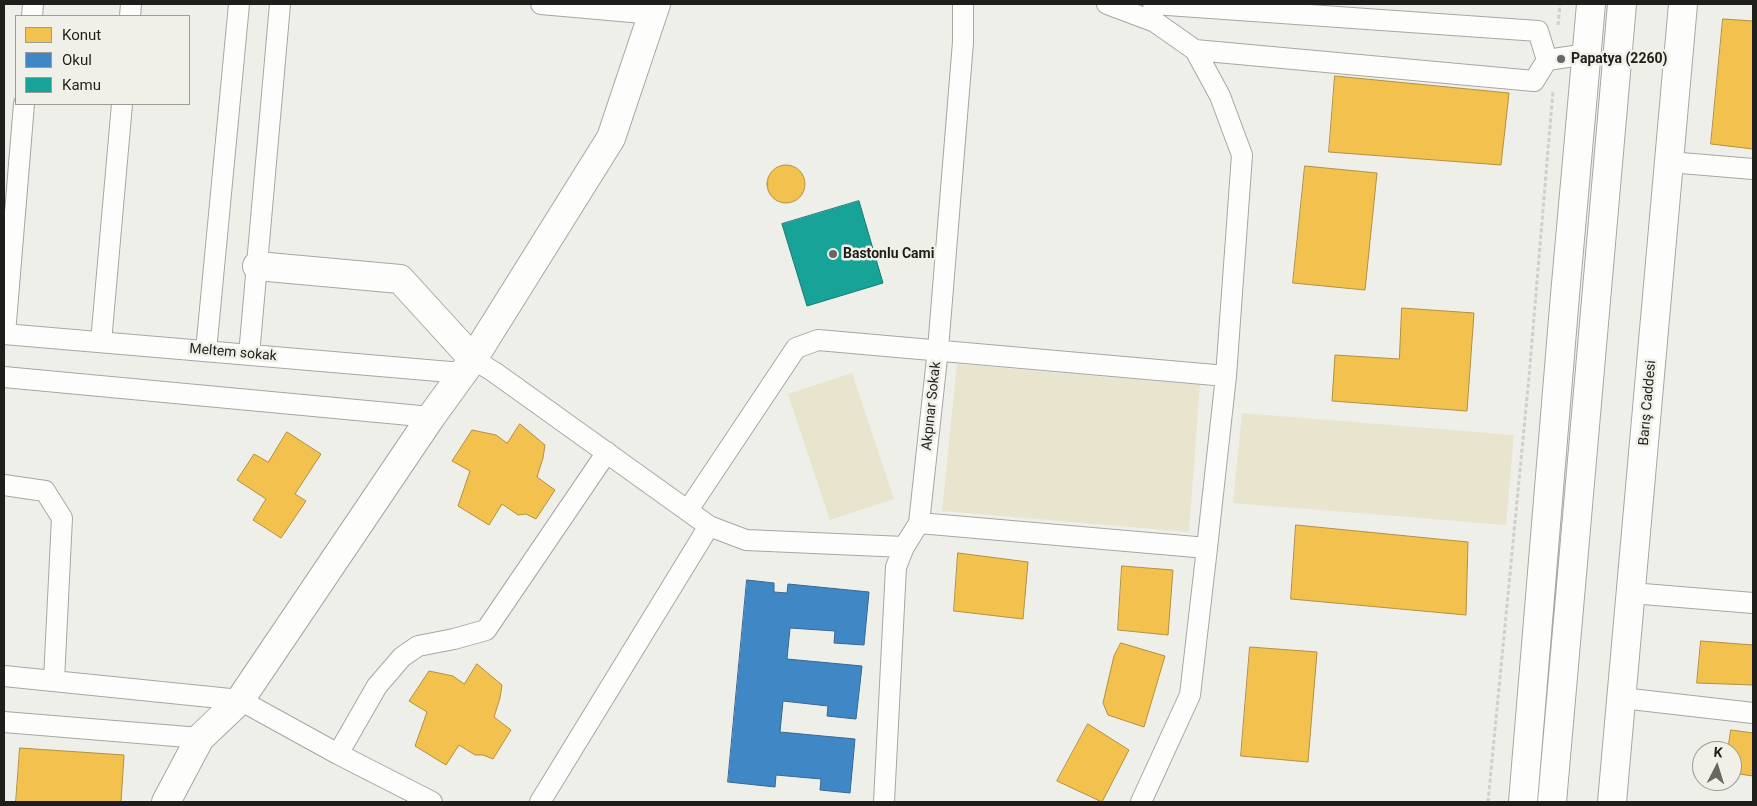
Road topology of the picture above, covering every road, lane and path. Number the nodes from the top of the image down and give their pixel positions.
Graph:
1 (239, 4) edge
2 (280, 4) edge
3 (541, 4) edge
4 (963, 4) edge
5 (1107, 4) edge
6 (1153, 4) edge
7 (1560, 4) edge
8 (1592, 4) edge
9 (1622, 4) edge
10 (1684, 4) edge
11 (655, 9) edge
12 (1195, 50) junction
13 (1587, 54) junction
14 (1551, 59) junction
15 (24, 105) edge
16 (122, 105) edge
17 (1669, 162) junction
18 (1753, 169) edge
19 (257, 266) junction
20 (4, 334) edge
21 (101, 342) junction
22 (938, 349) junction
23 (206, 351) junction
24 (249, 355) junction
25 (467, 366) junction
26 (1226, 376) junction
27 (4, 377) edge
28 (431, 417) junction
29 (608, 452) junction
30 (4, 485) edge
31 (688, 510) junction
32 (919, 523) junction
33 (709, 526) junction
34 (904, 547) junction
35 (1207, 548) junction
36 (1631, 593) junction
37 (1753, 603) edge
38 (4, 676) edge
39 (54, 680) junction
40 (1622, 698) junction
41 (240, 700) junction
42 (1753, 713) edge
43 (4, 722) edge
44 (200, 738) junction
45 (338, 754) junction
46 (166, 802) edge
47 (432, 802) edge
48 (540, 802) edge
49 (884, 802) edge
50 (1141, 802) edge
51 (1488, 802) edge
52 (1523, 802) edge
53 (1552, 802) edge
54 (1612, 802) edge

1 - 23 street
2 - 19 street
3 - 11 street
4 - 22 street, Akpınar Sokak
5 - 12 street
6 - 14 street
7 - 14 path
8 - 13 street
9 - 53 street
10 - 17 street, Barış Caddesi
11 - 25 street
12 - 14 street
12 - 26 street
13 - 14 street
13 - 52 street
14 - 51 path
15 - 20 street
16 - 21 street
17 - 18 street
17 - 36 street, Barış Caddesi
19 - 24 street
19 - 25 street
20 - 21 street, Meltem sokak
21 - 23 street, Meltem sokak
22 - 26 street
22 - 31 street
22 - 32 street, Akpınar Sokak
23 - 24 street, Meltem sokak
24 - 25 street, Meltem sokak
25 - 28 street
25 - 29 street
26 - 35 street
27 - 28 street
28 - 41 street
29 - 31 street
29 - 45 street
30 - 39 street
31 - 33 street
32 - 34 street, Akpınar Sokak
32 - 35 street
33 - 34 street
33 - 48 street
34 - 49 street, Akpınar Sokak
35 - 50 street
36 - 37 street
36 - 40 street, Barış Caddesi
38 - 39 street
39 - 41 street
40 - 42 street
40 - 54 street, Barış Caddesi
41 - 44 street
41 - 45 street
43 - 44 street
44 - 46 street
45 - 47 street

